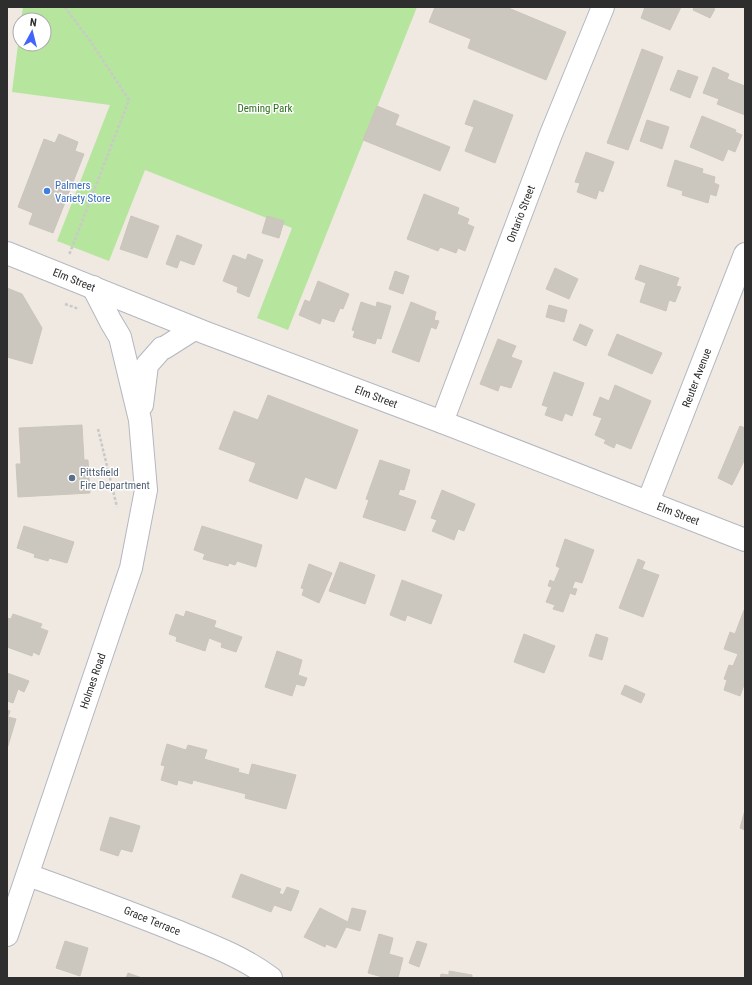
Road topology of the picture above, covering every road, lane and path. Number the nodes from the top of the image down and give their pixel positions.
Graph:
1 (65, 7) edge
2 (603, 7) edge
3 (7, 253) edge
4 (745, 254) edge
5 (61, 274) junction
6 (93, 287) junction
7 (194, 328) junction
8 (140, 420) junction
9 (442, 422) junction
10 (98, 429) dead end
11 (648, 502) junction
12 (117, 507) dead end
13 (745, 540) edge
14 (28, 875) junction
15 (7, 935) edge
16 (271, 978) edge

1 - 5 path
2 - 9 street, Ontario Street
3 - 5 street, Elm Street
4 - 11 street, Reuter Avenue
5 - 6 street, Elm Street
6 - 7 street, Elm Street
6 - 8 street, Holmes Road
7 - 8 street, Holmes Road
7 - 9 street, Elm Street
8 - 14 street, Holmes Road
9 - 11 street, Elm Street
10 - 12 path
11 - 13 street, Elm Street
14 - 15 street, Holmes Road
14 - 16 street, Grace Terrace

